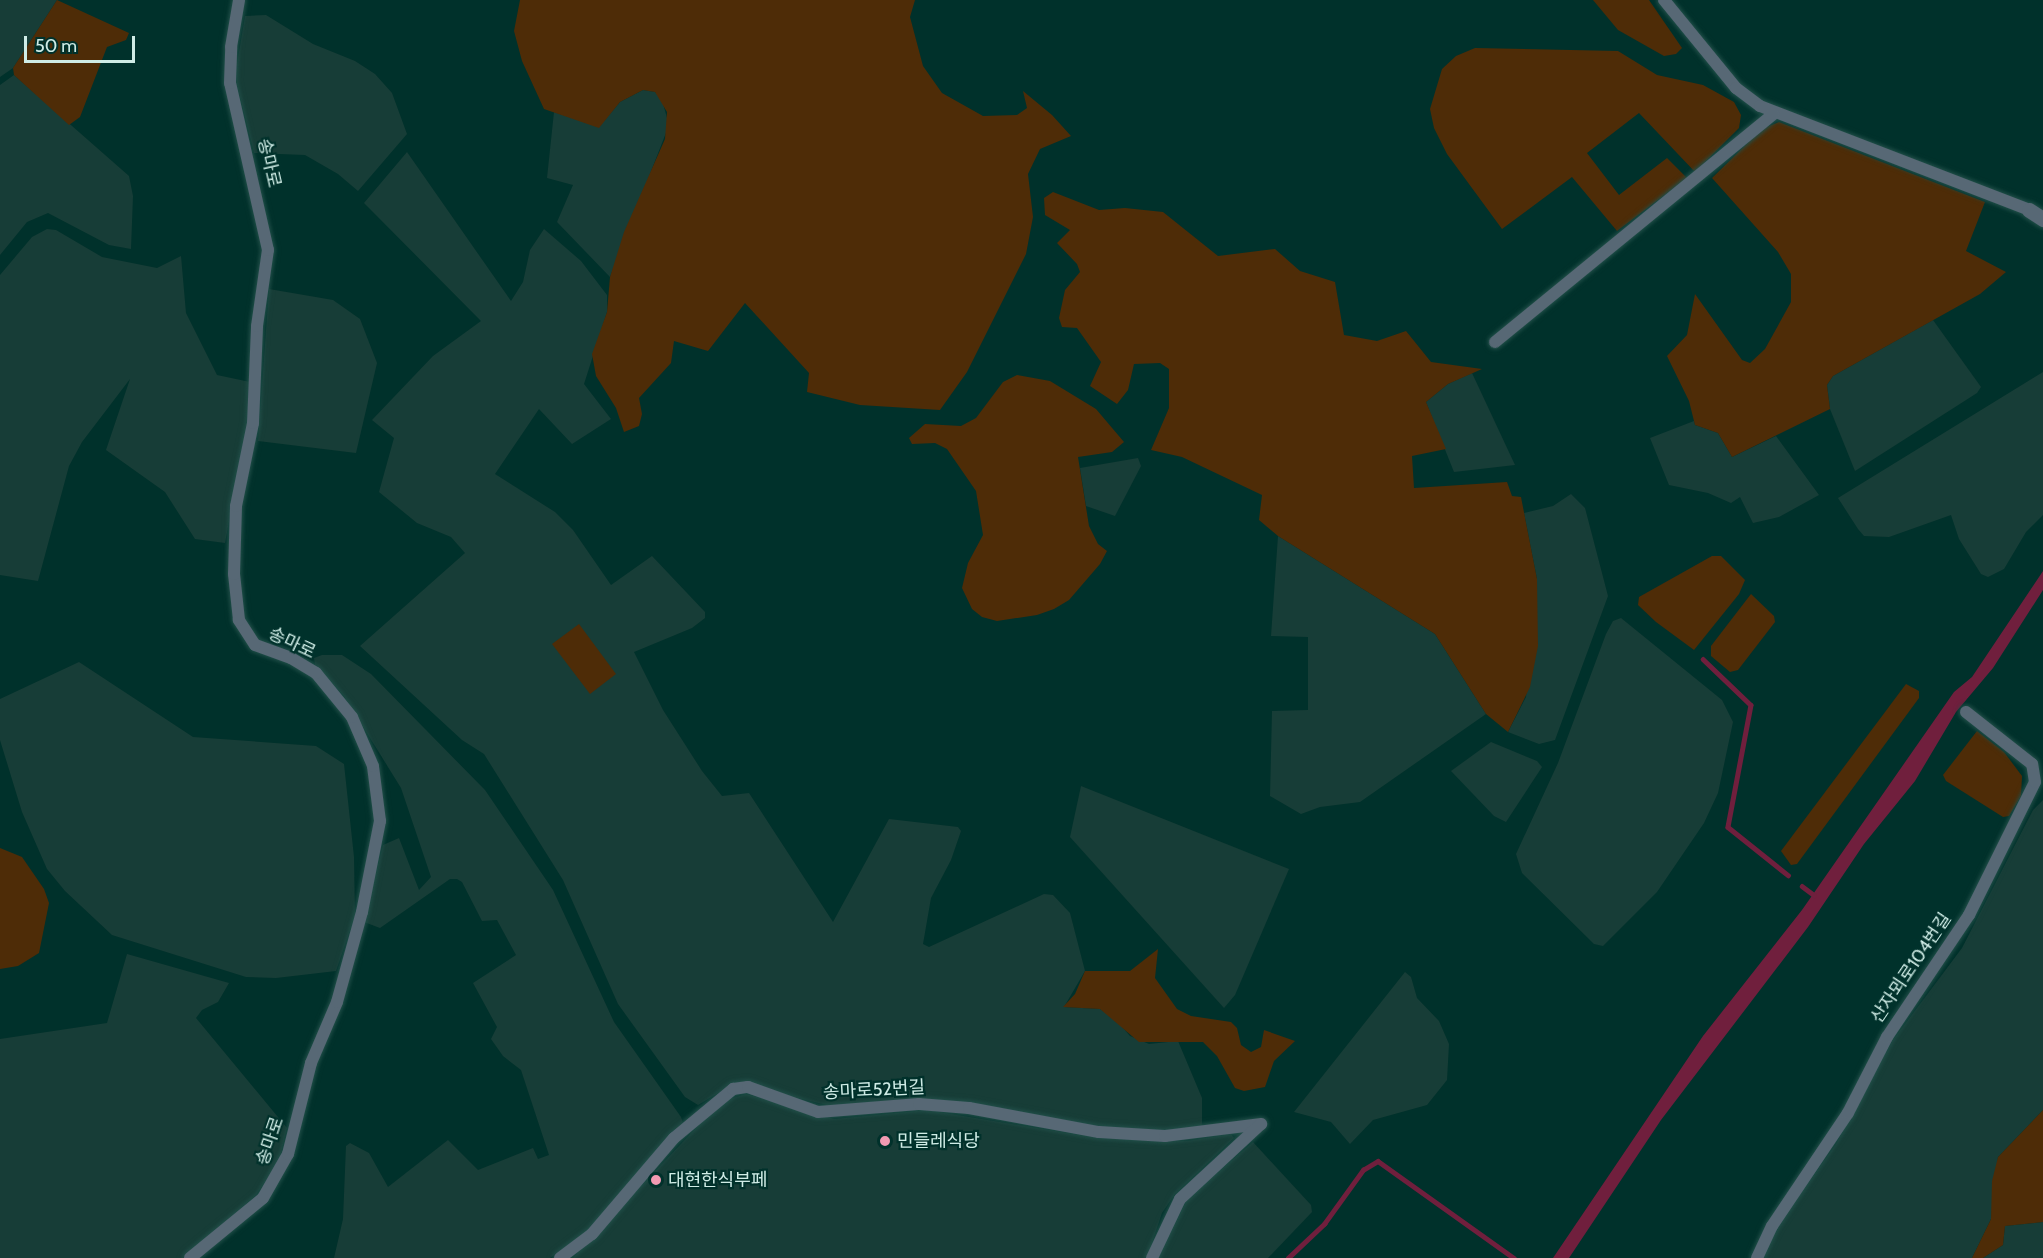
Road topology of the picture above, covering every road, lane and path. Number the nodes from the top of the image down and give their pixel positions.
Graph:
1 (239, 0) edge
2 (1664, 0) edge
3 (1774, 114) junction
4 (2029, 210) joint
5 (2043, 219) edge
6 (1495, 342) dead end
7 (1966, 712) dead end
8 (190, 1258) edge
9 (560, 1258) edge
10 (1152, 1258) edge
11 (1757, 1258) edge

1 - 8 street, 송마로
2 - 3 street
3 - 4 street
3 - 6 street
4 - 5 street
7 - 11 street, 산자뫼로104번길
9 - 10 street, 송마로52번길

